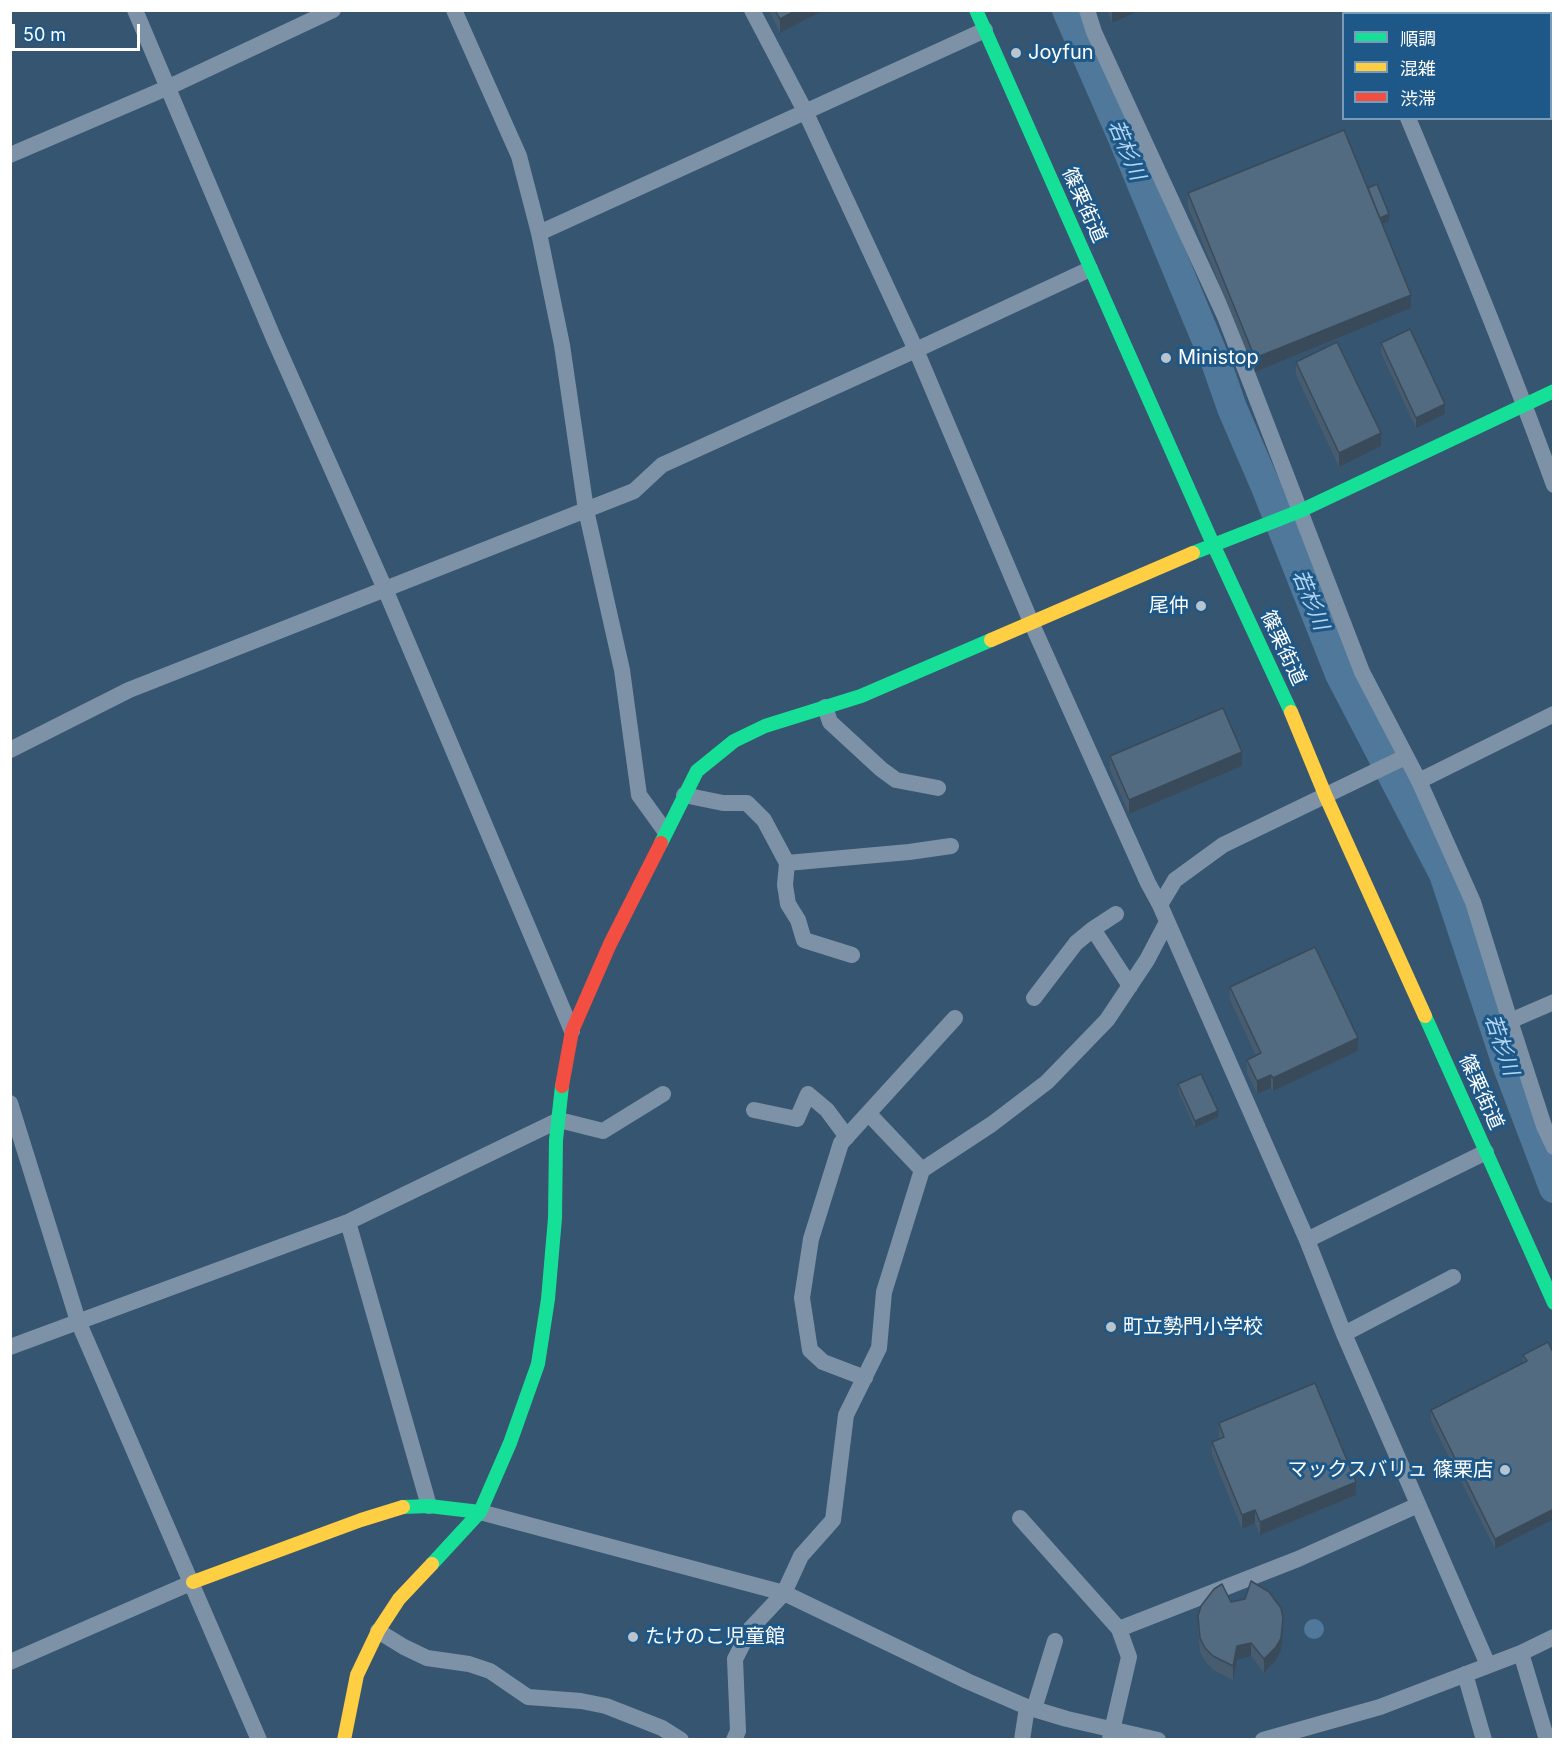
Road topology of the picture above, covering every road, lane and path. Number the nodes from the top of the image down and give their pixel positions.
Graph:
1 (135, 10) edge
2 (333, 10) edge
3 (454, 10) edge
4 (752, 10) edge
5 (976, 10) edge
6 (1087, 10) edge
7 (985, 30) junction
8 (169, 87) junction
9 (805, 111) junction
10 (1409, 120) edge
11 (10, 155) edge
12 (539, 233) junction
13 (1090, 268) junction
14 (916, 350) junction
15 (1554, 392) edge
16 (1524, 404) junction
17 (1554, 485) edge
18 (586, 510) junction
19 (1300, 511) junction
20 (1213, 544) junction
21 (385, 589) junction
22 (1031, 622) junction
23 (825, 707) junction
24 (1554, 714) edge
25 (10, 750) edge
26 (1405, 758) junction
27 (1419, 782) junction
28 (938, 788) dead end
29 (684, 795) junction
30 (1326, 796) junction
31 (665, 831) junction
32 (951, 846) dead end
33 (787, 863) junction
34 (1160, 905) junction
35 (1116, 914) dead end
36 (1167, 922) junction
37 (1093, 929) junction
38 (852, 955) dead end
39 (1130, 987) junction
40 (1034, 998) dead end
41 (1554, 1002) edge
42 (955, 1018) dead end
43 (1510, 1021) junction
44 (572, 1031) junction
45 (663, 1094) dead end
46 (10, 1103) edge
47 (754, 1110) dead end
48 (869, 1114) junction
49 (559, 1120) junction
50 (847, 1137) junction
51 (1554, 1148) edge
52 (1486, 1152) junction
53 (922, 1170) junction
54 (348, 1222) junction
55 (1307, 1240) junction
56 (1453, 1277) dead end
57 (1554, 1303) edge
58 (78, 1321) junction
59 (1344, 1334) junction
60 (10, 1347) edge
61 (864, 1378) junction
62 (1418, 1505) junction
63 (429, 1506) junction
64 (480, 1512) junction
65 (1020, 1518) dead end
66 (193, 1582) junction
67 (784, 1593) junction
68 (1119, 1629) junction
69 (378, 1631) junction
70 (1554, 1637) edge
71 (1055, 1641) dead end
72 (1521, 1653) junction
73 (10, 1662) edge
74 (1488, 1665) junction
75 (1465, 1674) junction
76 (1031, 1708) junction
77 (1110, 1734) edge
78 (260, 1740) edge
79 (344, 1740) edge
80 (681, 1740) edge
81 (734, 1740) edge
82 (1022, 1740) edge
83 (1158, 1740) edge
84 (1263, 1740) edge
85 (1484, 1740) edge
86 (1547, 1740) edge

1 - 8 street
2 - 8 street
3 - 12 street
4 - 9 street
5 - 7 street, 篠栗街道
6 - 19 street
7 - 9 street
7 - 13 street, 篠栗街道
8 - 11 street
8 - 21 street
9 - 12 street
9 - 14 street
10 - 16 street
12 - 18 street
13 - 14 street
13 - 20 street, 篠栗街道
14 - 18 street
14 - 22 street
15 - 16 street
16 - 17 street
16 - 19 street
18 - 21 street
18 - 31 street
19 - 20 street
19 - 26 street
20 - 22 street
20 - 30 street, 篠栗街道
21 - 25 street
21 - 44 street
22 - 23 street
22 - 34 street
23 - 28 street
23 - 29 street
24 - 27 street
26 - 27 street
26 - 30 street
27 - 43 street
29 - 31 street
29 - 33 street
30 - 34 street
30 - 52 street, 篠栗街道
31 - 44 street
32 - 33 street
33 - 38 street
34 - 36 street
35 - 37 street
36 - 39 street
36 - 55 street
37 - 39 street
37 - 40 street
39 - 53 street
41 - 43 street
42 - 48 street
43 - 51 street
44 - 49 street
45 - 49 street
46 - 58 street
47 - 50 street
48 - 50 street
48 - 53 street
49 - 54 street
49 - 64 street
50 - 61 street
52 - 55 street
52 - 57 street, 篠栗街道
53 - 61 street
54 - 58 street
54 - 63 street
55 - 59 street
56 - 59 street
58 - 60 street
58 - 66 street
59 - 62 street
61 - 67 street
62 - 68 street
62 - 74 street
63 - 64 street
63 - 66 street
64 - 67 street
64 - 69 street
65 - 68 street
66 - 73 street
66 - 78 street
67 - 76 street
67 - 81 street
68 - 77 street
69 - 79 street
69 - 80 street
70 - 72 street
71 - 76 street
72 - 74 street
72 - 86 street
74 - 75 street
75 - 84 street
75 - 85 street
76 - 77 street
76 - 82 street
77 - 83 street

